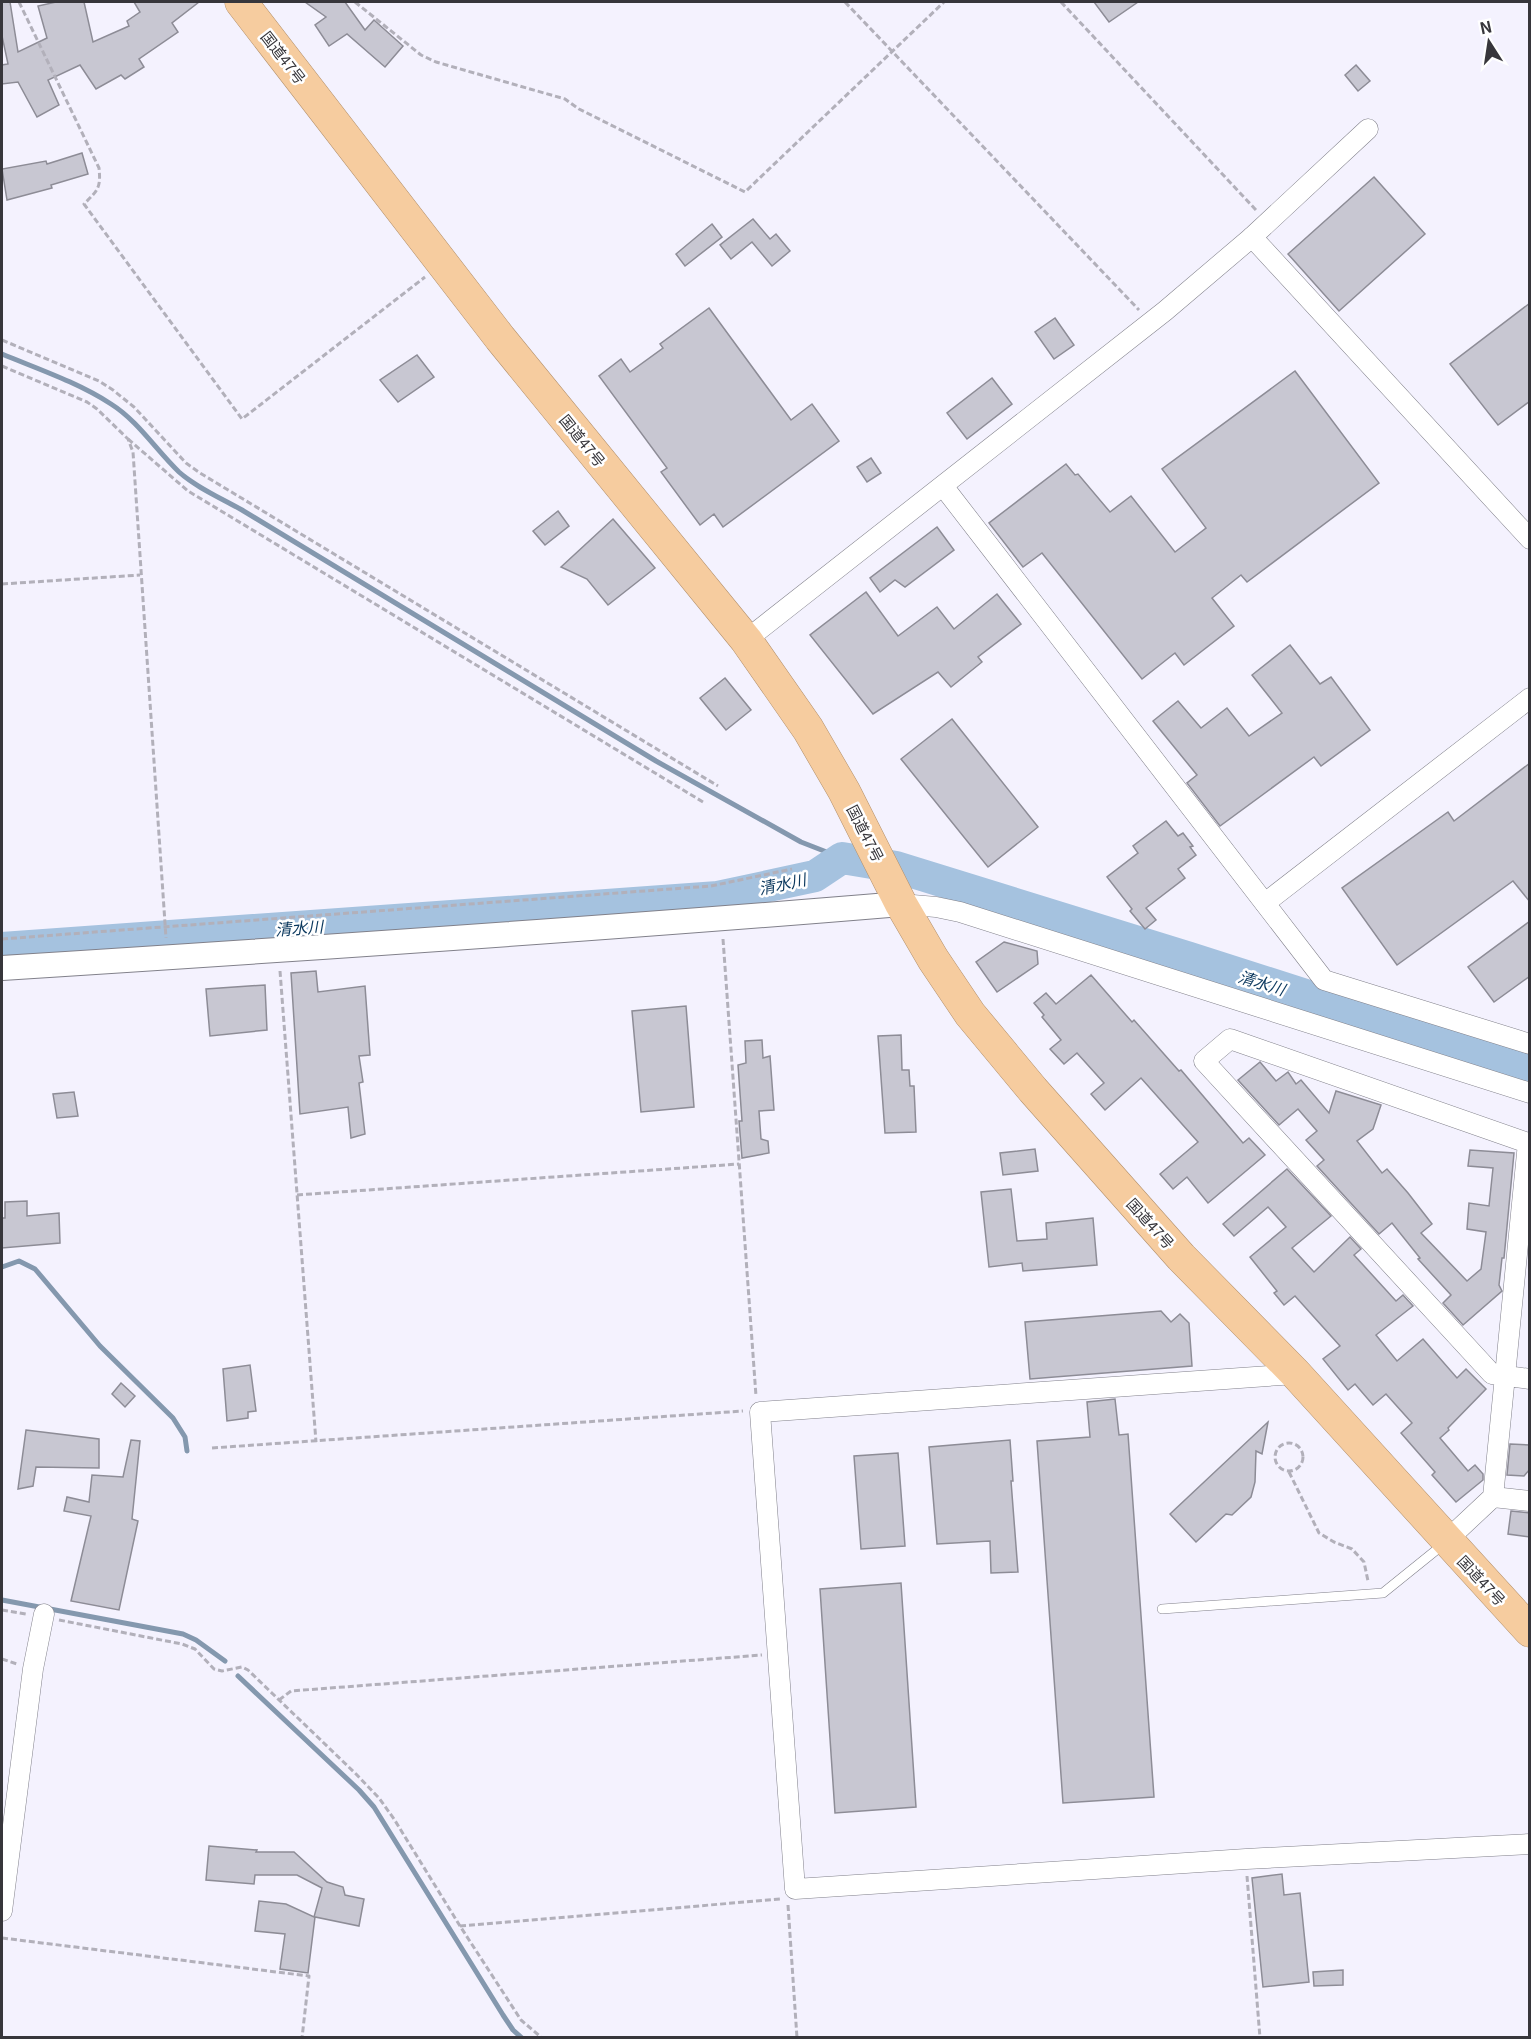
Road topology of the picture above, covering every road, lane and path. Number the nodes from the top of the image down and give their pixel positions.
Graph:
1 (19, 2) edge
2 (240, 2) edge
3 (355, 2) edge
4 (845, 2) edge
5 (944, 2) edge
6 (1061, 2) edge
7 (892, 51) junction
8 (1368, 129) dead end
9 (1268, 222) junction
10 (1252, 237) junction
11 (443, 263) junction
12 (1150, 323) junction
13 (2, 340) edge
14 (2, 366) edge
15 (128, 438) junction
16 (943, 486) junction
17 (1530, 539) edge
18 (141, 574) junction
19 (2, 584) edge
20 (746, 640) junction
21 (1530, 698) edge
22 (718, 786) dead end
23 (704, 802) dead end
24 (792, 869) dead end
25 (899, 901) junction
26 (1265, 903) junction
27 (721, 919) junction
28 (165, 930) junction
29 (2, 939) edge
30 (278, 951) junction
31 (2, 968) edge
32 (1530, 1044) edge
33 (1530, 1093) edge
34 (739, 1164) junction
35 (297, 1195) junction
36 (1523, 1258) edge
37 (1296, 1374) junction
38 (1505, 1377) junction
39 (1530, 1379) edge
40 (759, 1411) junction
41 (316, 1442) junction
42 (212, 1448) dead end
43 (1289, 1472) junction
44 (1493, 1497) junction
45 (1530, 1501) edge
46 (1446, 1542) junction
47 (1371, 1594) junction
48 (1162, 1609) dead end
49 (2, 1610) edge
50 (44, 1615) junction
51 (1530, 1631) edge
52 (778, 1653) junction
53 (279, 1700) junction
54 (1530, 1844) edge
55 (1246, 1859) junction
56 (2, 1911) edge
57 (460, 1926) junction
58 (2, 1938) edge
59 (302, 2037) edge
60 (542, 2037) edge
61 (797, 2037) edge
62 (1260, 2037) edge

1 - 11 path
2 - 11 highway, 国道47号
3 - 7 path
4 - 7 path
5 - 7 path
6 - 9 path
7 - 12 path
8 - 9 street
9 - 10 street
10 - 12 street
10 - 17 street
11 - 20 highway, 国道47号
12 - 16 street
13 - 22 path
14 - 15 path
15 - 18 path
15 - 23 path
16 - 20 street
16 - 26 street
18 - 19 path
18 - 28 path
20 - 25 highway, 国道47号
21 - 26 street
24 - 28 path
25 - 27 street
25 - 33 street
25 - 37 highway, 国道47号
26 - 32 street
27 - 30 street
27 - 34 path
28 - 29 path
30 - 31 street
30 - 35 path
34 - 35 path
34 - 40 path
35 - 41 path
36 - 38 street
36 - 38 street
37 - 40 street
37 - 46 highway, 国道47号
38 - 39 street
38 - 44 street
40 - 41 path
40 - 52 street
41 - 42 path
43 - 43 path
43 - 47 path
44 - 45 street
44 - 46 street
46 - 47 lane
46 - 51 highway, 国道47号
47 - 48 lane
49 - 50 path
50 - 53 path
50 - 56 street
52 - 53 path
52 - 55 street
53 - 57 path
54 - 55 street
55 - 62 path
57 - 60 path
57 - 61 path
58 - 59 path

